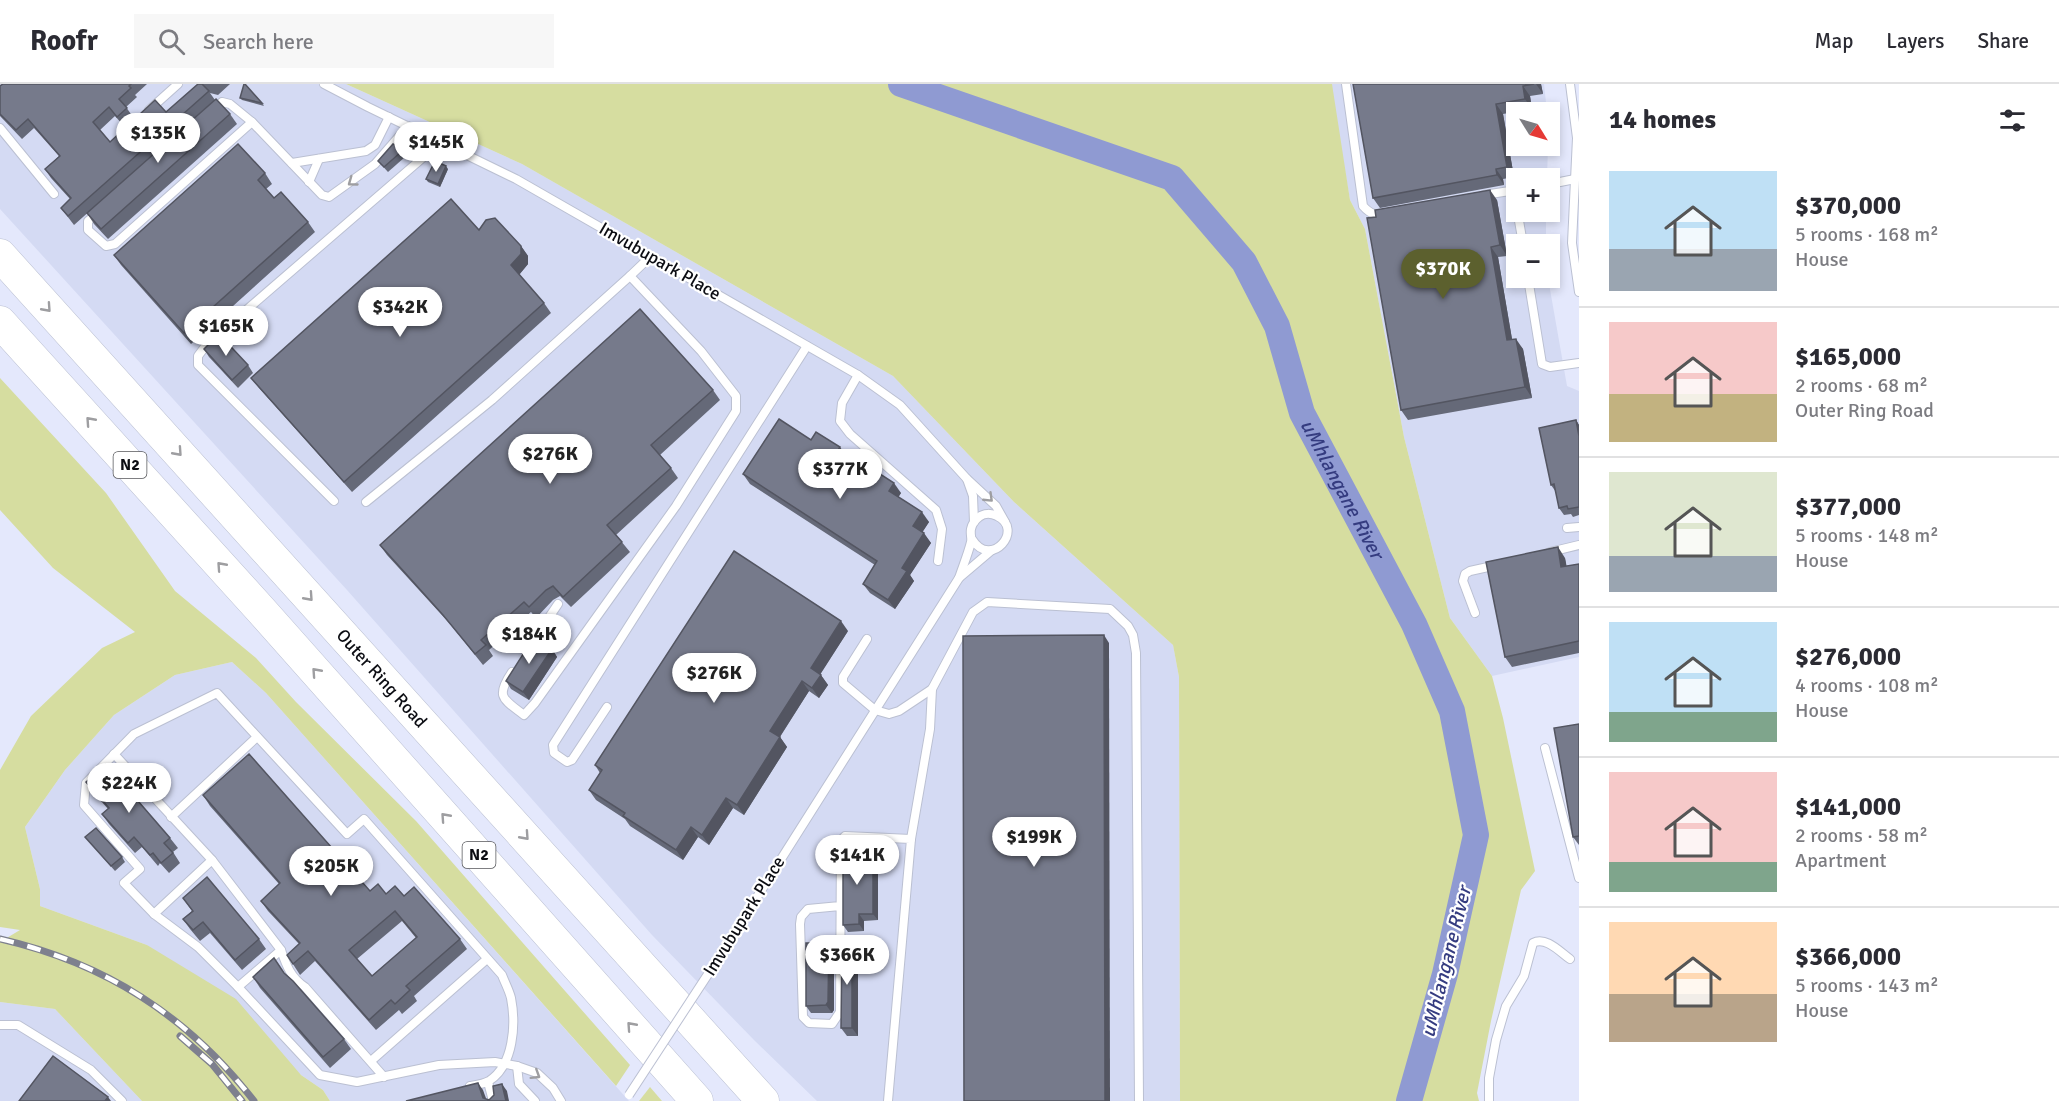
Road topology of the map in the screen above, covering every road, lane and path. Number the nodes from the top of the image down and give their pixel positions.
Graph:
1 (178, 84) edge
2 (324, 84) edge
3 (1346, 84) edge
4 (1570, 84) edge
5 (389, 117) junction
6 (205, 118) edge
7 (139, 120) edge
8 (252, 122) junction
9 (408, 126) junction
10 (0, 128) edge
11 (441, 142) junction
12 (319, 159) junction
13 (292, 163) junction
14 (1575, 179) junction
15 (309, 182) junction
16 (1560, 182) edge
17 (1506, 192) edge
18 (54, 194) edge
19 (1470, 198) edge
20 (101, 210) edge
21 (1400, 211) edge
22 (0, 255) edge
23 (651, 256) junction
24 (630, 276) junction
25 (1530, 288) edge
26 (1579, 292) edge
27 (0, 321) edge
28 (807, 346) junction
29 (1579, 363) edge
30 (858, 375) junction
31 (967, 479) junction
32 (334, 501) dead end
33 (366, 502) dead end
34 (974, 522) junction
35 (1005, 522) junction
36 (1579, 527) edge
37 (1567, 528) dead end
38 (972, 539) junction
39 (1579, 546) edge
40 (992, 550) junction
41 (1545, 554) edge
42 (938, 561) dead end
43 (1511, 562) edge
44 (959, 578) junction
45 (558, 604) edge
46 (1474, 613) dead end
47 (867, 639) dead end
48 (521, 659) edge
49 (515, 668) edge
50 (932, 689) junction
51 (607, 706) dead end
52 (875, 710) junction
53 (257, 737) junction
54 (1545, 748) dead end
55 (114, 754) junction
56 (171, 817) junction
57 (911, 839) junction
58 (212, 860) junction
59 (1579, 878) edge
60 (840, 906) junction
61 (154, 914) junction
62 (281, 950) junction
63 (487, 959) junction
64 (1570, 959) dead end
65 (238, 987) junction
66 (0, 1025) edge
67 (715, 1047) junction
68 (371, 1061) junction
69 (505, 1064) junction
70 (517, 1066) junction
71 (384, 1077) junction
72 (488, 1082) junction
73 (466, 1088) edge
74 (627, 1098) edge
75 (122, 1101) edge
76 (492, 1101) edge
77 (535, 1101) edge
78 (561, 1101) edge
79 (697, 1101) edge
80 (763, 1101) edge
81 (776, 1101) edge
82 (888, 1101) edge
83 (1139, 1101) edge
84 (1489, 1101) edge

1 - 7 lane
2 - 5 lane, Imvubupark Place
3 - 21 lane
4 - 14 lane
5 - 9 lane, Imvubupark Place
5 - 12 lane
6 - 8 lane
8 - 13 lane
8 - 20 lane
9 - 11 lane, Imvubupark Place
9 -> 15 lane
10 - 18 lane
11 - 23 lane, Imvubupark Place
11 - 32 lane
12 - 13 lane
12 - 15 lane
13 - 15 lane
14 - 16 lane
14 - 26 lane
17 - 19 lane
22 -> 67 highway, Outer Ring Road / N2
23 - 24 lane
23 - 28 lane, Imvubupark Place
24 - 33 lane
24 - 49 lane
25 - 29 lane
79 -> 27 highway, N2
28 - 30 lane, Imvubupark Place
28 - 51 lane
30 - 31 lane, Imvubupark Place
30 - 42 lane
31 - 34 lane, Imvubupark Place
31 -> 35 lane, Imvubupark Place
34 - 35 lane
34 - 38 lane, Imvubupark Place
35 - 40 lane, Imvubupark Place
36 - 37 lane
38 - 40 lane
38 - 44 lane, Imvubupark Place
39 - 41 lane
40 - 44 lane, Imvubupark Place
43 - 46 lane
44 - 52 lane, Imvubupark Place
45 - 48 lane
47 - 52 lane
50 - 52 lane
50 - 57 lane
50 - 83 lane
52 - 74 lane, Imvubupark Place, bridge
53 - 55 lane
53 - 56 lane
53 - 63 lane
54 - 59 lane
55 - 56 lane
55 - 61 lane
56 - 58 lane
57 - 60 lane
57 - 82 lane
58 - 61 lane
58 - 62 lane
60 - 60 lane
61 - 65 lane
62 - 65 lane
62 - 68 lane
63 - 68 lane
63 - 69 lane
64 - 84 lane
65 - 71 lane
66 - 75 lane
67 - 80 highway, Outer Ring Road / N2
67 - 81 highway
68 - 71 lane
69 - 70 lane
69 - 71 lane
69 - 72 lane
70 - 77 lane
70 -> 78 lane
72 - 73 lane
72 - 76 lane

